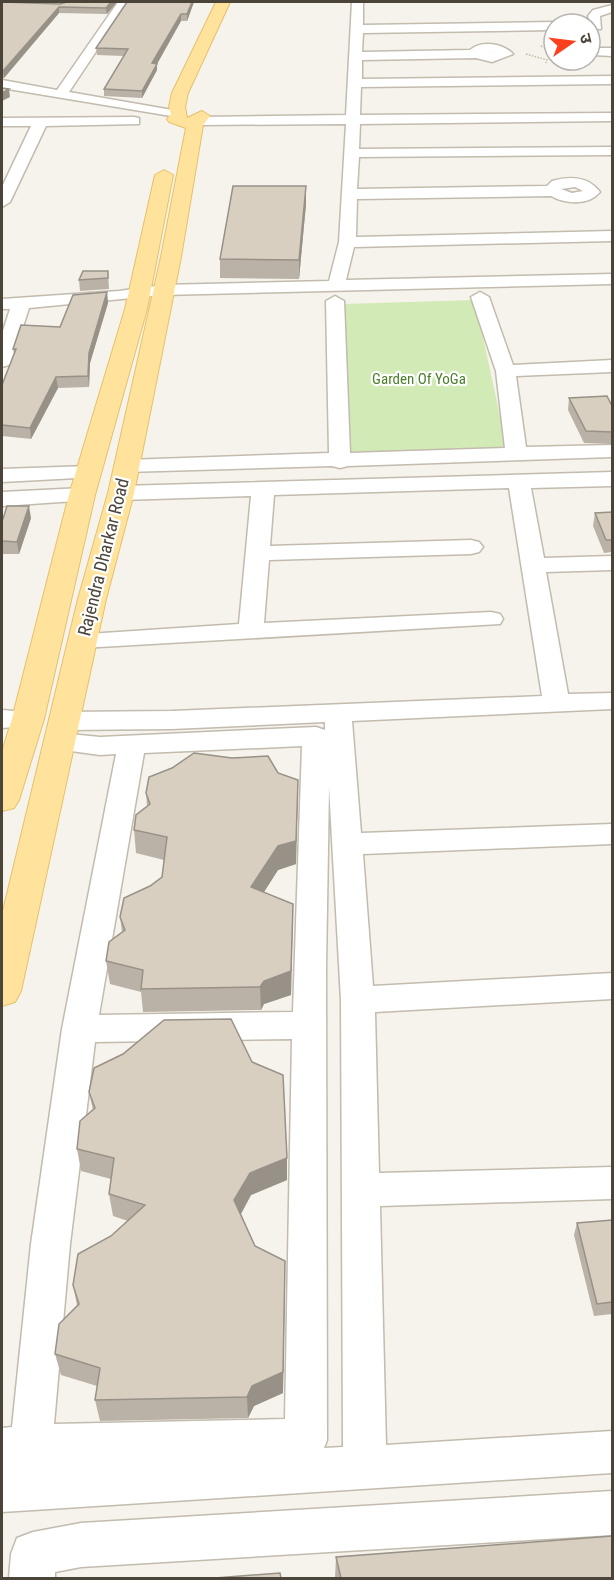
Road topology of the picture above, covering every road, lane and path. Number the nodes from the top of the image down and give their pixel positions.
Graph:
1 (123, 2) edge
2 (223, 2) edge
3 (239, 2) edge
4 (357, 2) edge
5 (612, 9) edge
6 (597, 12) edge
7 (542, 26) edge
8 (357, 29) junction
9 (476, 54) dead end
10 (524, 54) dead end
11 (356, 56) junction
12 (612, 80) edge
13 (540, 81) junction
14 (355, 83) junction
15 (2, 84) edge
16 (62, 94) junction
17 (612, 109) edge
18 (190, 114) junction
19 (3, 116) edge
20 (352, 116) junction
21 (612, 117) edge
22 (41, 121) junction
23 (612, 152) edge
24 (352, 153) junction
25 (24, 156) junction
26 (2, 157) edge
27 (554, 191) dead end
28 (351, 194) junction
29 (2, 202) edge
30 (612, 236) edge
31 (347, 242) junction
32 (612, 279) edge
33 (336, 294) junction
34 (612, 294) edge
35 (144, 297) junction
36 (480, 297) junction
37 (21, 303) junction
38 (2, 304) edge
39 (2, 357) edge
40 (612, 366) edge
41 (506, 371) junction
42 (612, 451) edge
43 (516, 454) junction
44 (340, 462) junction
45 (126, 466) junction
46 (2, 476) edge
47 (612, 479) edge
48 (519, 481) junction
49 (85, 484) junction
50 (263, 489) junction
51 (121, 493) junction
52 (2, 499) edge
53 (471, 548) dead end
54 (259, 553) junction
55 (612, 562) edge
56 (534, 565) junction
57 (491, 620) dead end
58 (251, 631) junction
59 (82, 640) junction
60 (612, 701) edge
61 (556, 702) junction
62 (338, 714) junction
63 (15, 719) edge
64 (61, 732) junction
65 (132, 744) junction
66 (2, 800) edge
67 (612, 834) edge
68 (348, 843) junction
69 (612, 986) edge
70 (2, 991) edge
71 (358, 1000) junction
72 (309, 1025) junction
73 (79, 1029) junction
74 (612, 1183) edge
75 (362, 1190) junction
76 (16, 1448) edge
77 (612, 1452) edge
78 (365, 1466) junction
79 (2, 1490) edge
80 (612, 1513) edge
81 (32, 1578) edge

1 - 16 street
2 - 18 main road, Rajendra Dharkar Road
3 - 18 main road, Rajendra Dharkar Road
4 - 8 street
5 - 6 street
7 - 8 street
8 - 11 street
9 - 11 street
10 - 13 path
11 - 14 street
12 - 13 street
13 - 14 street
14 - 20 street
15 - 16 street
16 - 18 street
17 - 20 street
18 - 20 street
18 - 22 street
18 - 35 main road, Rajendra Dharkar Road
19 - 22 street
20 - 21 street
20 - 24 street
22 - 25 street
23 - 24 street
24 - 28 street
25 - 26 street
25 - 29 street
27 - 28 street
28 - 31 street
30 - 31 street
31 - 33 street
32 - 33 street
33 - 35 street
33 - 36 street
33 - 44 street
34 - 36 street
35 - 37 street
35 - 45 main road, Rajendra Dharkar Road
35 - 49 main road, Rajendra Dharkar Road
36 - 41 street
37 - 38 street
37 - 39 street
40 - 41 street
41 - 43 street
42 - 43 street
43 - 44 street
44 - 45 street
45 - 51 main road, Rajendra Dharkar Road
46 - 49 street
47 - 48 street
48 - 50 street
48 - 56 street
49 - 52 street
49 - 63 main road, Rajendra Dharkar Road
50 - 51 street
50 - 54 street
51 - 59 main road, Rajendra Dharkar Road
53 - 54 street
54 - 58 street
55 - 56 street
56 - 61 street
57 - 58 street
58 - 59 street
59 - 64 main road, Rajendra Dharkar Road
60 - 61 street
61 - 62 street
62 - 64 street
62 - 68 street
63 - 66 main road, Rajendra Dharkar Road
64 - 65 street
64 - 70 main road, Rajendra Dharkar Road
65 - 72 street
65 - 73 street
67 - 68 street
68 - 71 street
69 - 71 street
71 - 75 street
72 - 73 street
72 - 76 street
73 - 76 street
74 - 75 street
75 - 78 street
77 - 78 street
78 - 79 street
80 - 81 street

